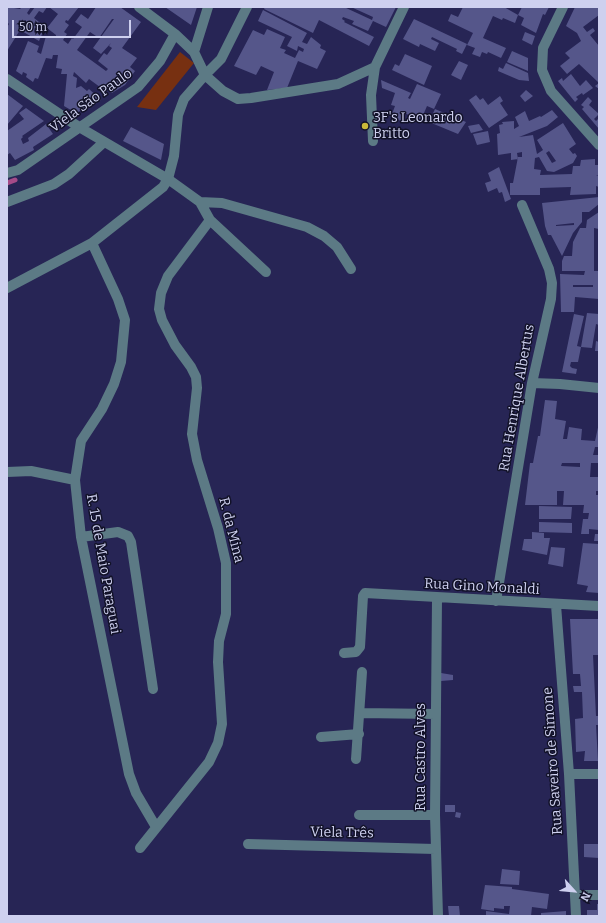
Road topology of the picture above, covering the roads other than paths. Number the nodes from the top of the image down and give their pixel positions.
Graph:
1 (139, 7) edge
2 (208, 7) edge
3 (247, 7) edge
4 (404, 7) edge
5 (563, 7) edge
6 (175, 34) junction
7 (194, 52) junction
8 (375, 67) junction
9 (205, 74) junction
10 (7, 79) edge
11 (79, 127) junction
12 (373, 141) dead end
13 (104, 142) junction
14 (599, 145) edge
15 (7, 173) edge
16 (168, 179) junction
17 (7, 202) edge
18 (200, 202) junction
19 (522, 205) dead end
20 (210, 220) junction
21 (92, 243) junction
22 (351, 269) dead end
23 (266, 272) dead end
24 (7, 288) edge
25 (532, 383) junction
26 (599, 388) edge
27 (7, 472) edge
28 (75, 480) junction
29 (81, 537) junction
30 (437, 598) junction
31 (496, 601) junction
32 (556, 605) junction
33 (599, 606) edge
34 (344, 653) dead end
35 (362, 672) dead end
36 (153, 689) dead end
37 (360, 713) junction
38 (436, 714) junction
39 (359, 734) junction
40 (321, 737) dead end
41 (356, 759) dead end
42 (569, 774) junction
43 (599, 774) edge
44 (359, 815) dead end
45 (435, 815) junction
46 (156, 826) junction
47 (248, 844) dead end
48 (140, 848) dead end
49 (435, 849) junction
50 (575, 895) junction
51 (599, 895) edge
52 (438, 916) edge
53 (576, 916) edge

1 - 6 street
2 - 7 street
3 - 9 street
4 - 8 street
5 - 14 street
6 - 7 street
6 - 11 street, Viela São Paulo
7 - 9 street
8 - 9 street
8 - 12 street
9 - 16 street
10 - 11 street
11 - 13 street
11 - 15 street, Viela São Paulo
13 - 16 street
13 - 17 street
16 - 18 street
16 - 21 street
18 - 20 street
18 - 22 street
19 - 25 street, Rua Henrique Albertus
20 - 23 street
20 - 46 street, R. da Mina
21 - 24 street
21 - 28 street, R. 15 de Maio Paraguai
25 - 26 street
25 - 31 street, Rua Henrique Albertus
27 - 28 street
28 - 29 street, R. 15 de Maio Paraguai
29 - 36 street
29 - 46 street, R. 15 de Maio Paraguai
30 - 31 street, Rua Gino Monaldi
30 - 34 street, Rua Gino Monaldi
30 - 38 street, Rua Castro Alves
31 - 32 street, Rua Gino Monaldi
32 - 33 street, Rua Gino Monaldi
32 - 42 street, Rua Saveiro de Simone
35 - 37 street
37 - 38 street
37 - 39 street
38 - 45 street, Rua Castro Alves
39 - 40 street
39 - 41 street
42 - 43 street
42 - 50 street, Rua Saveiro de Simone
44 - 45 street
45 - 49 street, Rua Castro Alves
46 - 48 street, R. da Mina
47 - 49 street, Viela Três
49 - 52 street, Rua Castro Alves
50 - 51 street
50 - 53 street, Rua Saveiro de Simone

